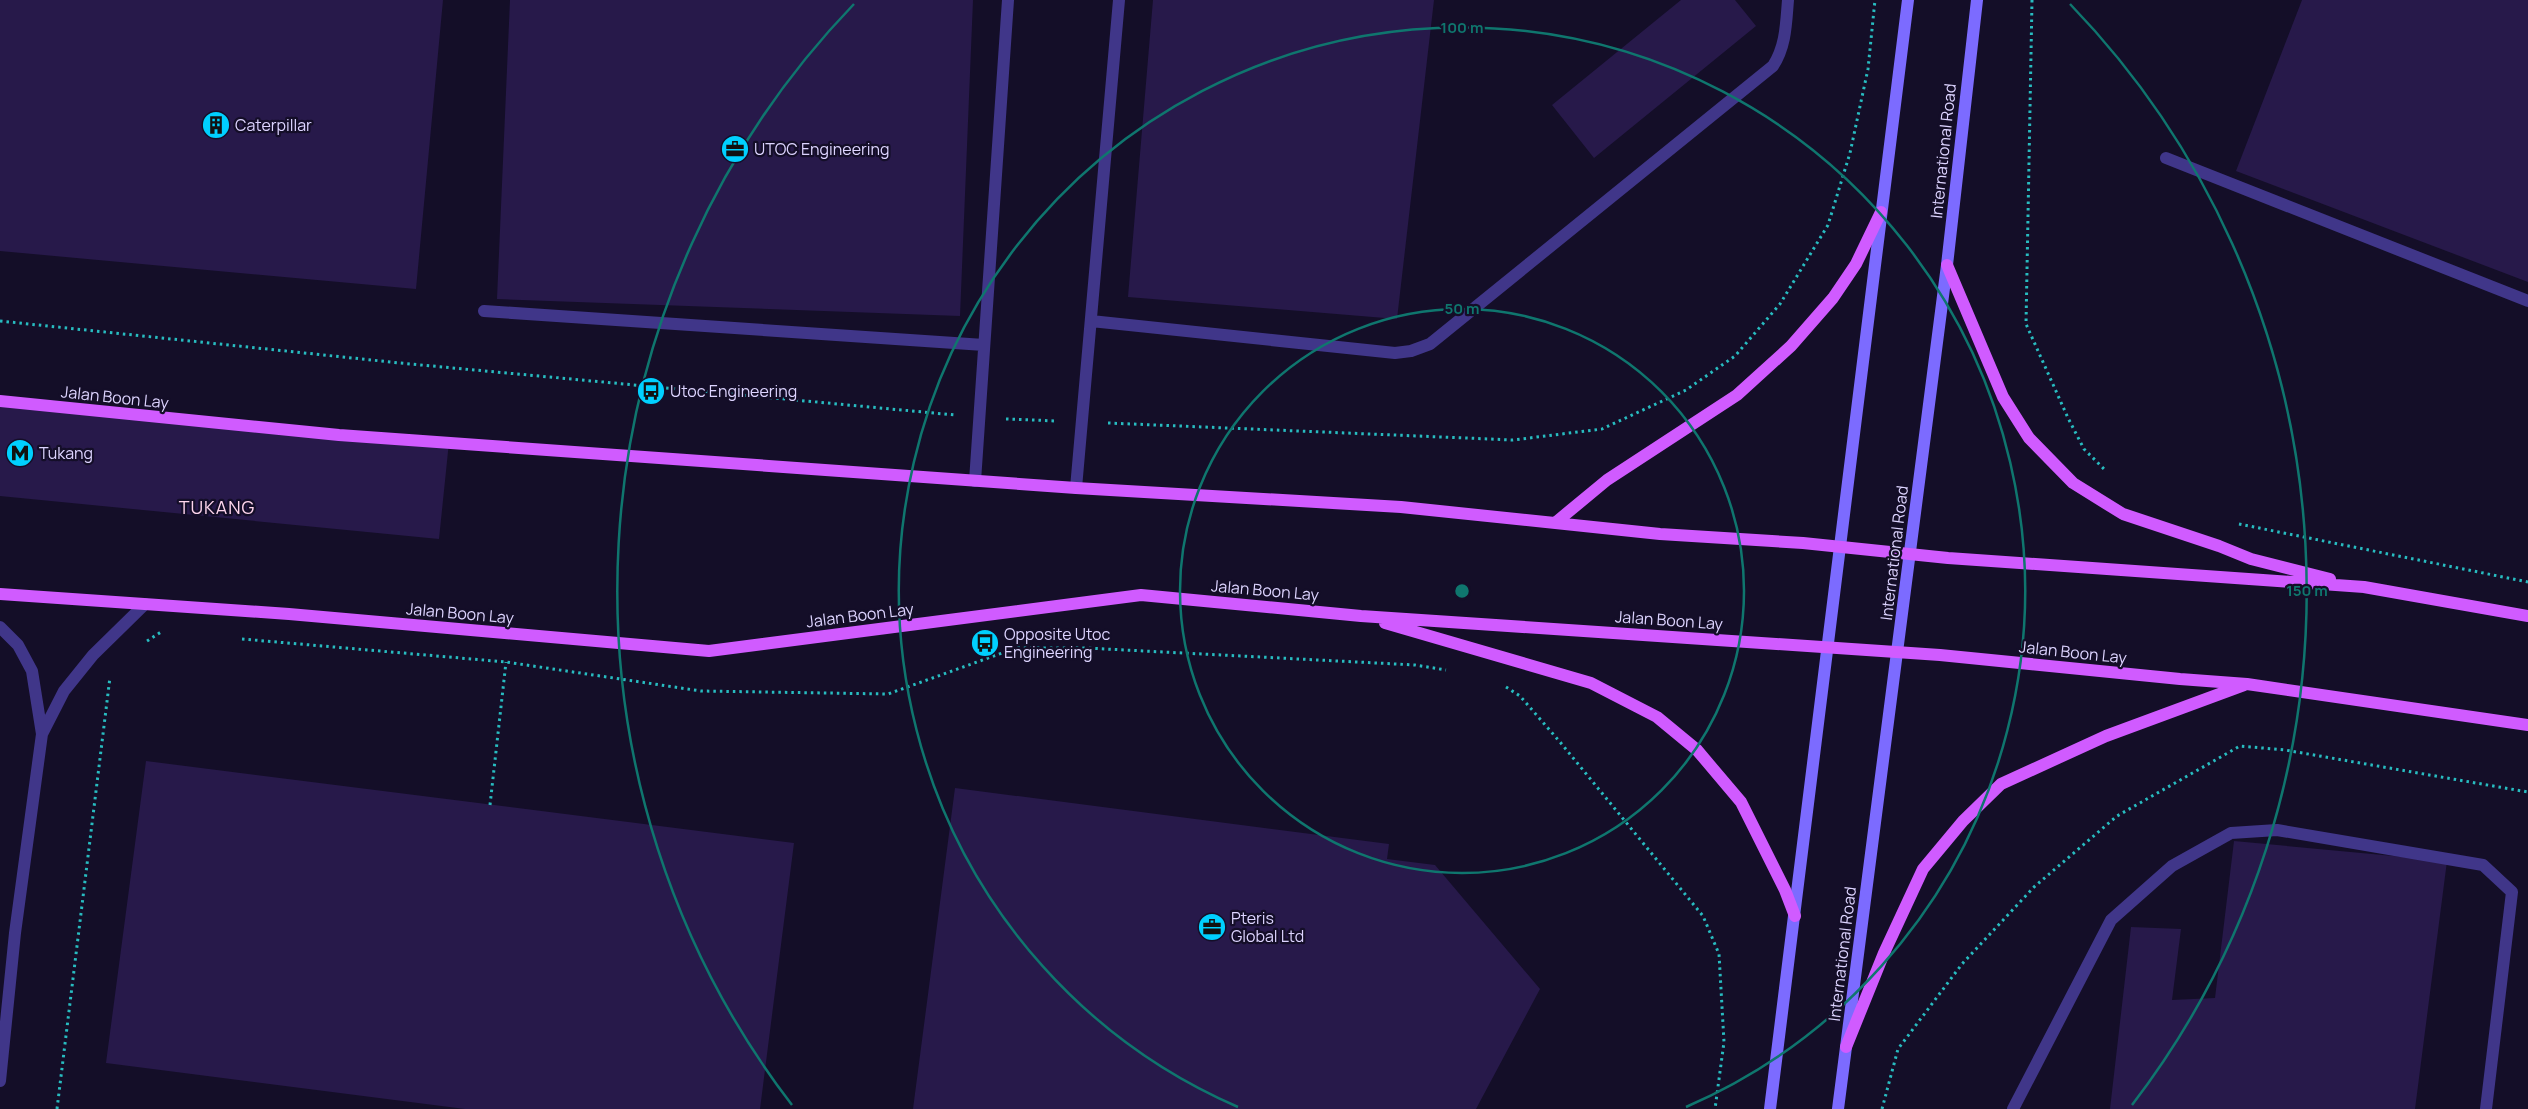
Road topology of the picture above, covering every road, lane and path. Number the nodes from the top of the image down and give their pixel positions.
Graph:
1 (1008, 0) edge
2 (1119, 0) edge
3 (1788, 0) edge
4 (1875, 0) edge
5 (1908, 0) edge
6 (1977, 0) edge
7 (2032, 0) edge
8 (2166, 158) dead end
9 (1881, 212) junction
10 (1947, 265) junction
11 (2528, 301) edge
12 (484, 311) dead end
13 (0, 321) edge
14 (1091, 322) junction
15 (984, 345) junction
16 (0, 402) edge
17 (979, 418) junction
18 (1084, 422) junction
19 (2107, 472) dead end
20 (975, 481) junction
21 (1076, 488) junction
22 (2233, 522) dead end
23 (1555, 523) junction
24 (1840, 547) junction
25 (1910, 555) junction
26 (2528, 582) edge
27 (2364, 587) junction
28 (0, 594) edge
29 (145, 604) junction
30 (1360, 616) junction
31 (2528, 616) edge
32 (0, 627) edge
33 (170, 633) dead end
34 (239, 639) dead end
35 (144, 644) dead end
36 (1828, 646) junction
37 (1897, 652) junction
38 (506, 662) junction
39 (1452, 671) dead end
40 (110, 676) dead end
41 (2247, 684) junction
42 (1504, 686) dead end
43 (2528, 725) edge
44 (42, 734) junction
45 (2528, 792) edge
46 (490, 805) dead end
47 (1795, 916) junction
48 (1846, 1048) junction
49 (0, 1081) edge
50 (57, 1109) edge
51 (1715, 1109) edge
52 (1770, 1109) edge
53 (1838, 1109) edge
54 (1882, 1109) edge
55 (2013, 1109) edge
56 (2486, 1109) edge

1 - 15 street
2 - 14 street
3 - 14 street
4 - 18 path
5 - 9 main road
6 - 10 main road, International Road
7 - 19 path
8 - 11 street
9 - 23 main road
9 - 24 main road
10 - 25 main road, International Road
10 - 27 main road
12 - 15 street
13 - 17 path
14 - 18 street
15 - 17 street
16 - 20 main road, Jalan Boon Lay
17 - 18 path
17 - 20 street
18 - 21 street
20 - 21 main road, Jalan Boon Lay
21 - 23 main road, Jalan Boon Lay
22 - 26 path
23 - 24 main road, Jalan Boon Lay
24 - 25 main road, Jalan Boon Lay
24 - 36 main road
25 - 27 main road, Jalan Boon Lay
25 - 37 main road, International Road
27 - 31 main road, Jalan Boon Lay
28 - 29 main road, Jalan Boon Lay
29 - 30 main road, Jalan Boon Lay
29 - 44 street
30 - 36 main road, Jalan Boon Lay
30 - 47 main road
32 - 44 street
33 - 35 path
34 - 38 path
36 - 37 main road, Jalan Boon Lay
36 - 47 main road
37 - 41 main road, Jalan Boon Lay
37 - 48 main road, International Road
38 - 39 path
38 - 46 path
40 - 50 path
41 - 43 main road, Jalan Boon Lay
41 - 48 main road
42 - 51 path
44 - 49 street
45 - 54 path
47 - 52 main road
48 - 53 main road, International Road
55 - 56 street

